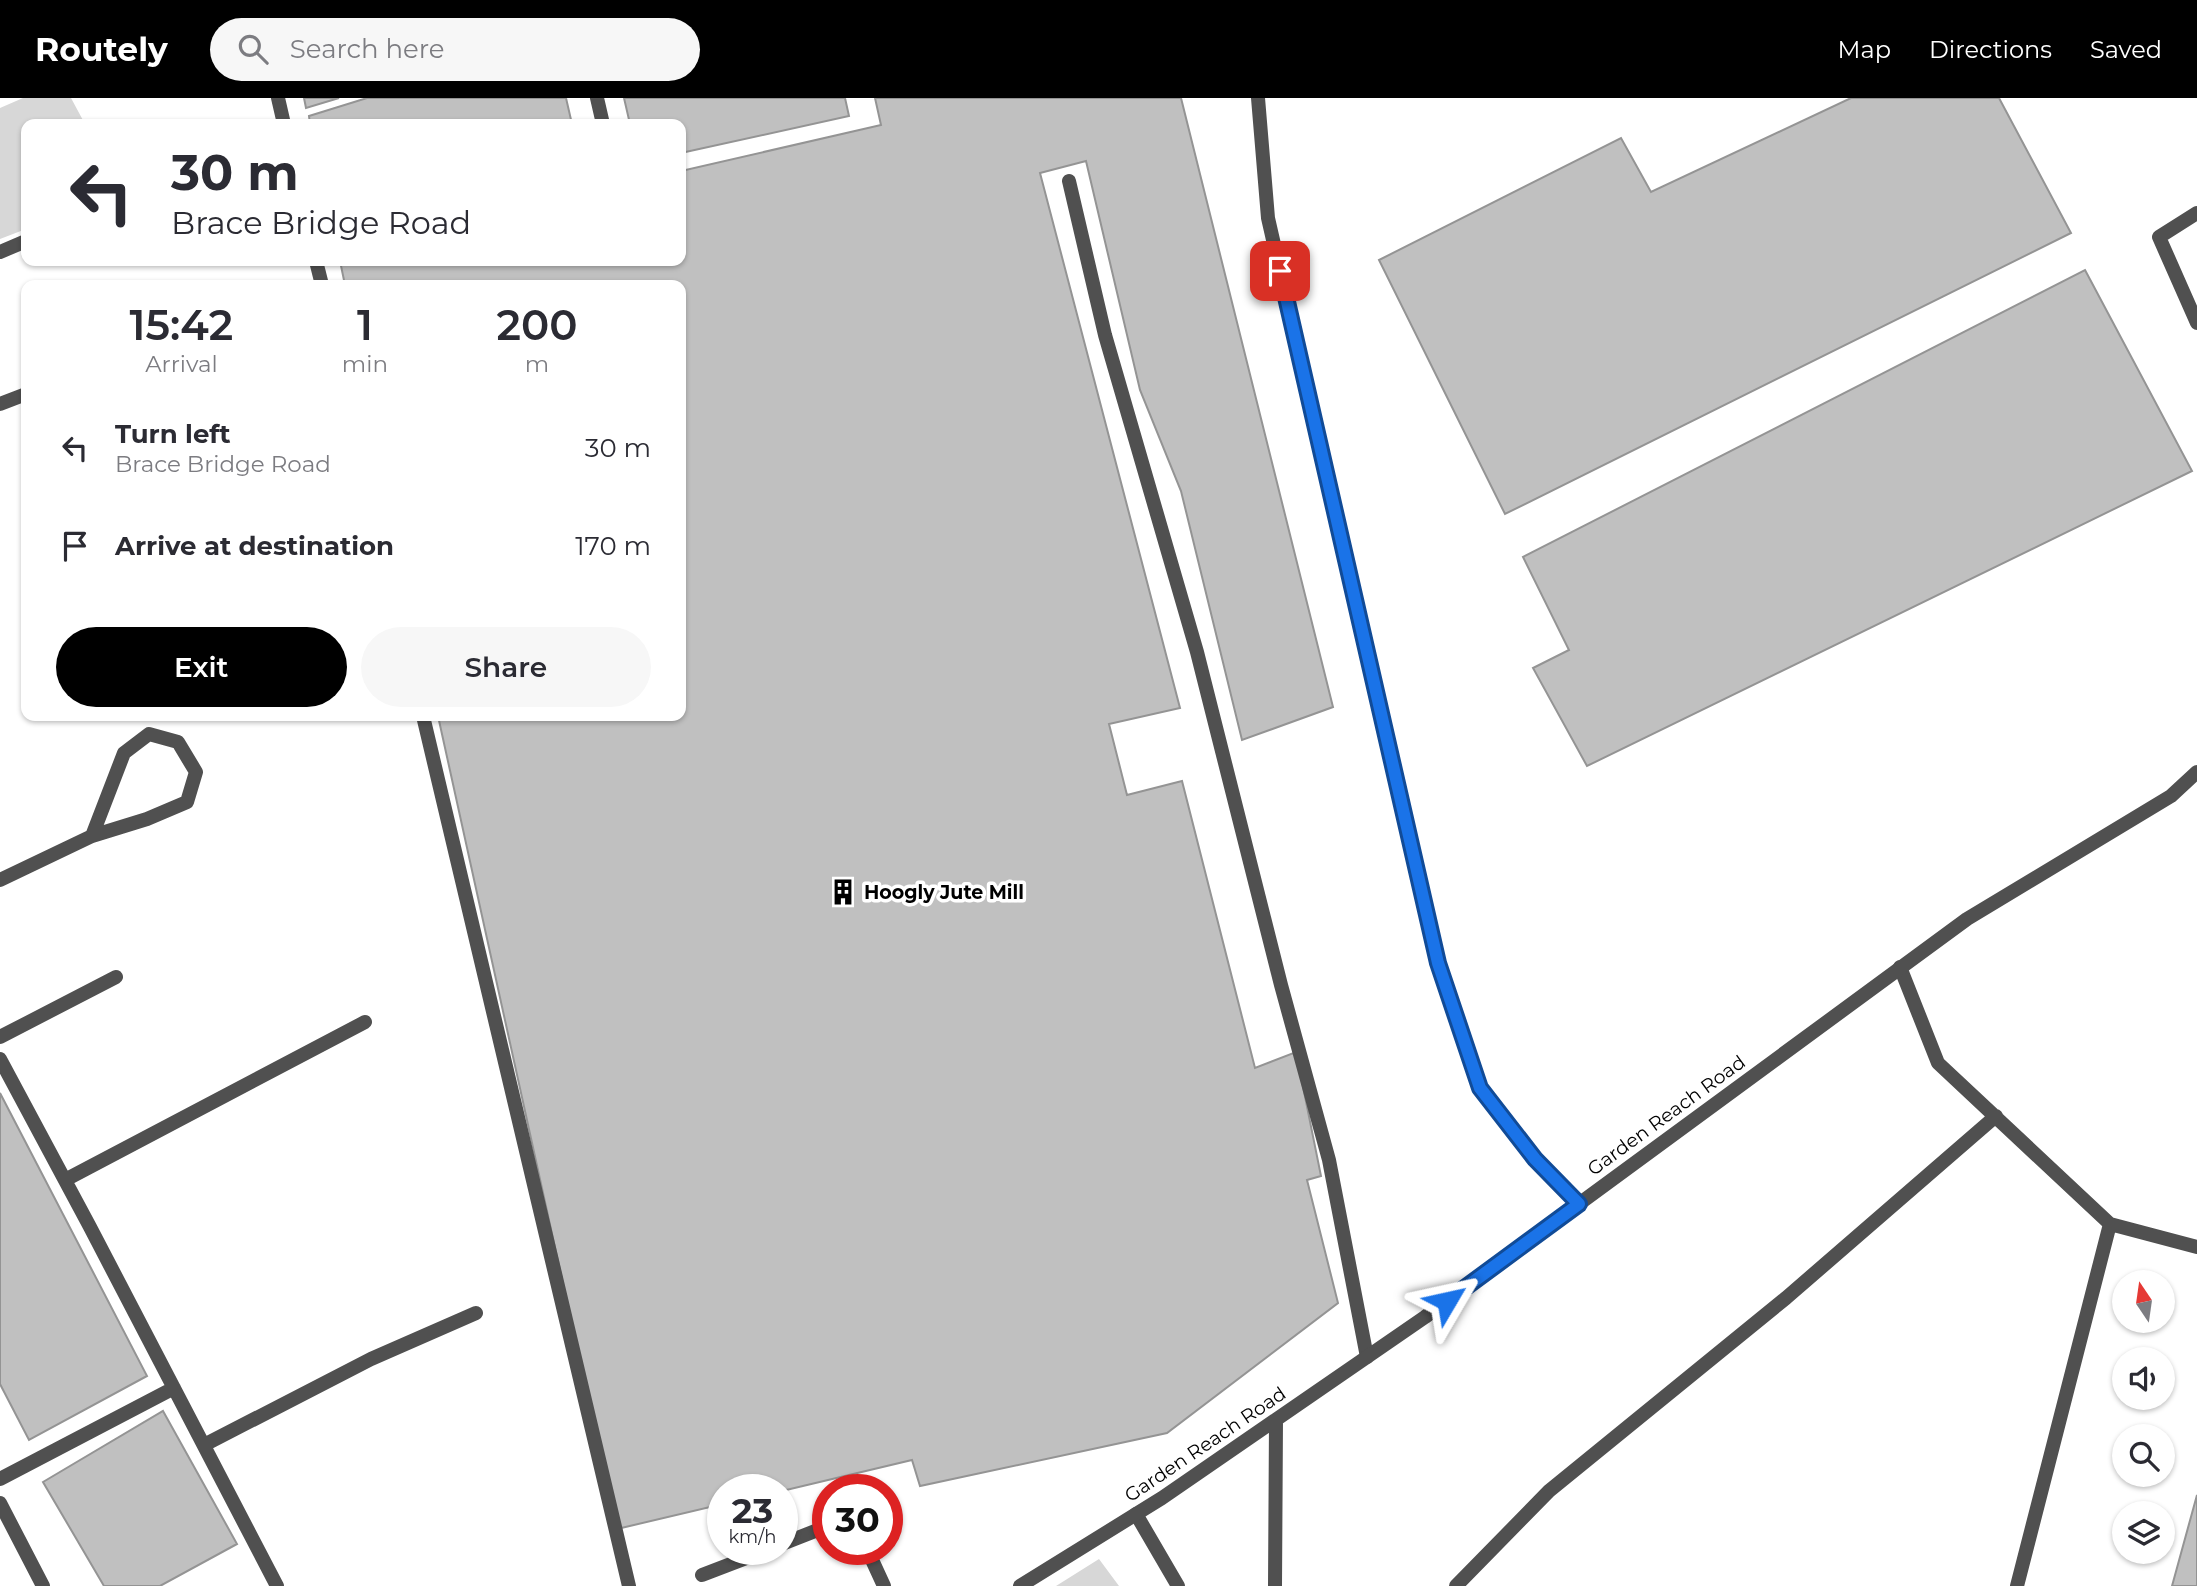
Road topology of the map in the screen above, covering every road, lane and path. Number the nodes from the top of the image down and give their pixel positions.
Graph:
1 (278, 98) edge
2 (597, 98) edge
3 (1258, 98) edge
4 (283, 119) edge
5 (602, 119) edge
6 (1069, 181) dead end
7 (2197, 213) edge
8 (21, 243) edge
9 (0, 252) edge
10 (2197, 323) edge
11 (21, 396) edge
12 (0, 404) edge
13 (425, 721) edge
14 (2197, 772) edge
15 (92, 836) junction
16 (0, 880) edge
17 (1900, 967) junction
18 (116, 977) dead end
19 (365, 1022) dead end
20 (0, 1037) edge
21 (0, 1059) edge
22 (1996, 1116) junction
23 (65, 1180) junction
24 (1579, 1204) junction
25 (2110, 1224) junction
26 (2197, 1247) edge
27 (476, 1314) dead end
28 (1367, 1357) junction
29 (174, 1388) junction
30 (1276, 1420) junction
31 (204, 1445) junction
32 (0, 1479) edge
33 (0, 1503) edge
34 (1136, 1514) junction
35 (728, 1565) edge
36 (874, 1565) edge
37 (702, 1575) dead end
38 (43, 1586) edge
39 (277, 1586) edge
40 (629, 1586) edge
41 (884, 1586) edge
42 (1020, 1586) edge
43 (1178, 1586) edge
44 (1275, 1586) edge
45 (1457, 1586) edge
46 (2017, 1586) edge

1 - 4 street
2 - 5 street
3 - 24 street
6 - 28 street
7 - 10 street
8 - 9 street
11 - 12 street
13 - 40 street
14 - 17 street, Garden Reach Road
15 - 15 street
15 - 16 street
17 - 22 street
17 - 24 street, Garden Reach Road
18 - 20 street
19 - 23 street
21 - 23 street
22 - 25 street
22 - 45 street
23 - 29 street
24 - 28 street, Garden Reach Road
25 - 26 street
25 - 46 street
27 - 31 street
28 - 30 street, Garden Reach Road
29 - 31 street
29 - 32 street
30 - 34 street, Garden Reach Road
30 - 44 street
31 - 39 street
33 - 38 street
34 - 42 street, Garden Reach Road
34 - 43 street
35 - 37 street
36 - 41 street

